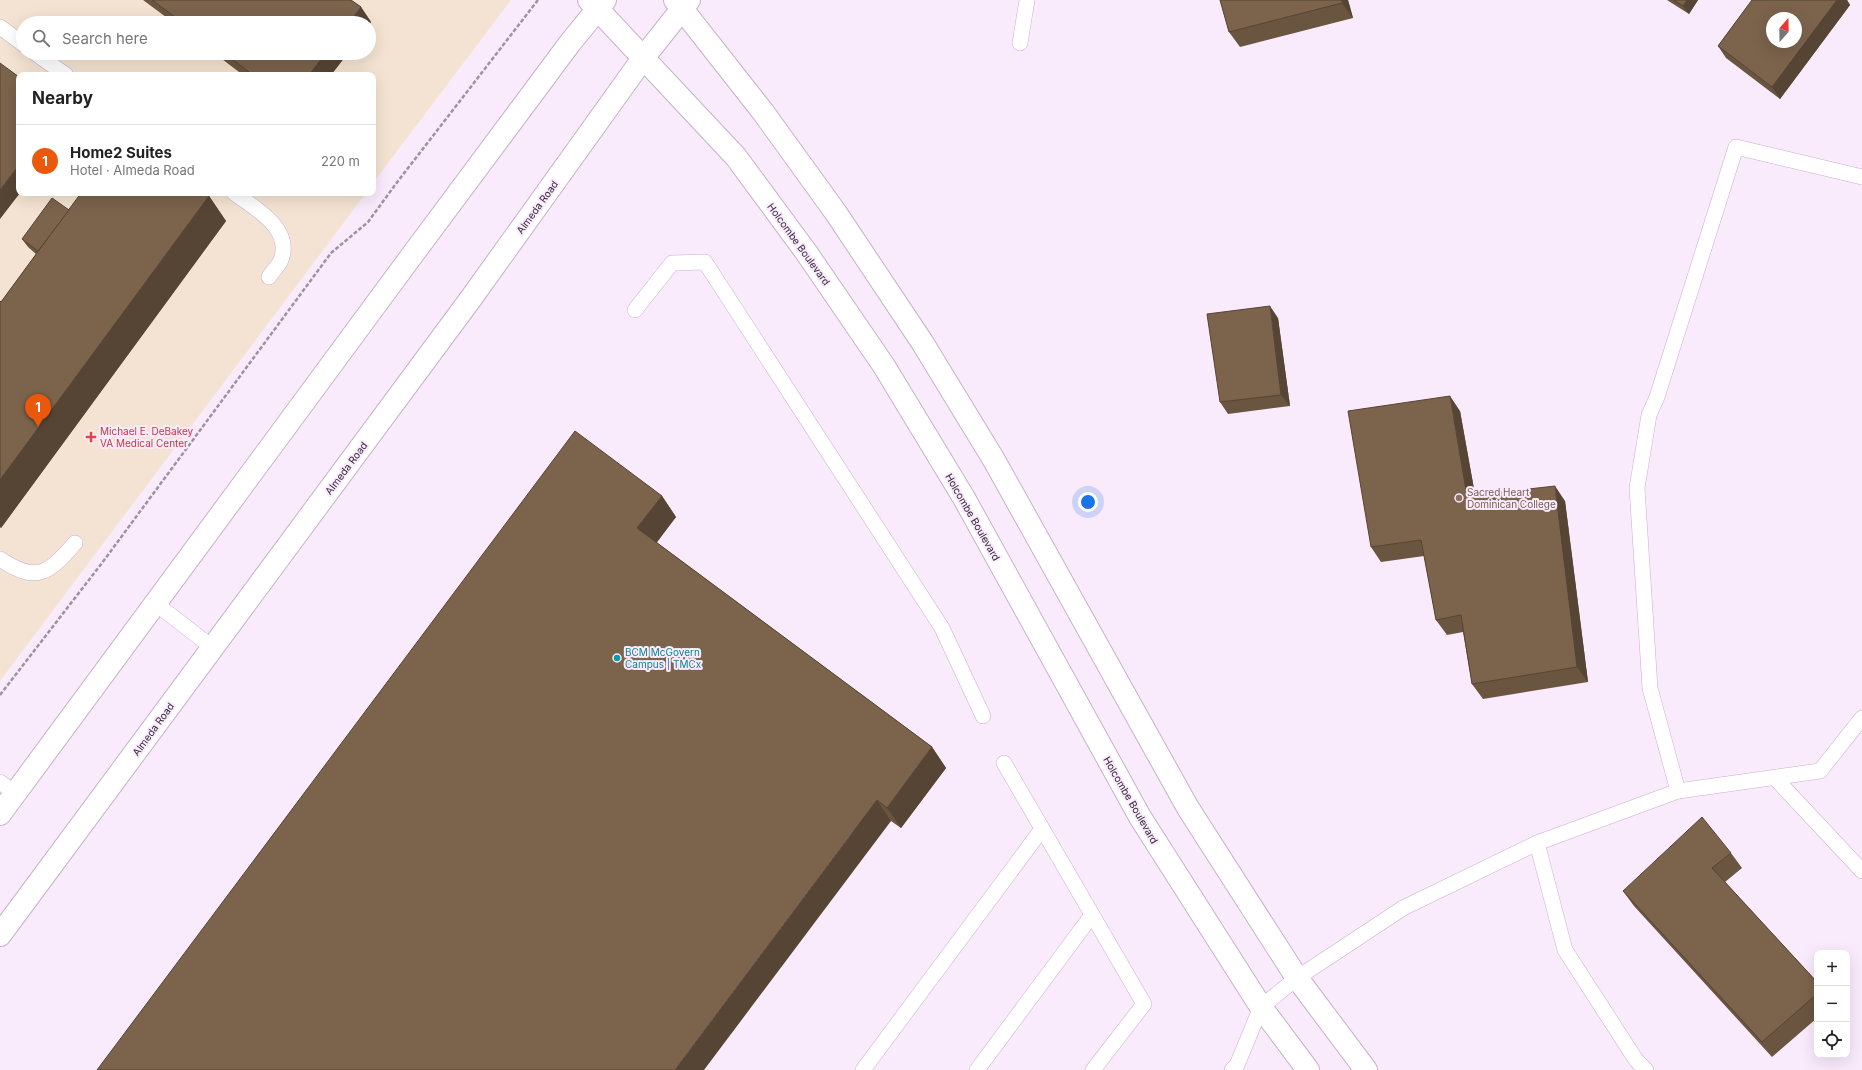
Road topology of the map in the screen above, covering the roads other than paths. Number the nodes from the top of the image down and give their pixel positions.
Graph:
1 (1027, 0) edge
2 (597, 3) edge
3 (682, 3) edge
4 (0, 27) edge
5 (16, 39) edge
6 (1020, 43) dead end
7 (644, 57) junction
8 (44, 60) edge
9 (59, 72) edge
10 (1862, 178) edge
11 (238, 196) edge
12 (269, 277) dead end
13 (635, 310) dead end
14 (75, 543) dead end
15 (0, 559) edge
16 (155, 603) junction
17 (213, 648) junction
18 (983, 716) dead end
19 (1862, 718) edge
20 (1004, 763) dead end
21 (1775, 778) junction
22 (8, 787) edge
23 (1678, 791) junction
24 (0, 814) edge
25 (1042, 829) junction
26 (1537, 843) junction
27 (1862, 871) edge
28 (1092, 915) junction
29 (0, 935) edge
30 (1297, 978) junction
31 (1261, 1007) junction
32 (863, 1070) edge
33 (977, 1070) edge
34 (1093, 1070) edge
35 (1232, 1070) edge
36 (1308, 1070) edge
37 (1366, 1070) edge
38 (1646, 1070) edge

1 - 6 lane
2 - 7 main road, Holcombe Boulevard
2 - 16 main road
3 - 7 main road, Almeda Road
3 - 30 main road
4 - 5 lane
7 - 17 main road, Almeda Road
7 - 31 main road, Holcombe Boulevard
8 - 9 lane
10 - 23 lane
11 - 12 lane
13 - 18 lane
14 - 15 lane
16 - 17 lane
16 - 22 main road
17 - 29 main road, Almeda Road
19 - 21 lane
20 - 25 lane
21 - 23 lane
21 - 27 lane
22 - 24 main road
23 - 26 lane
25 - 28 lane
25 - 32 lane
26 - 30 lane
26 - 38 lane
28 - 33 lane
28 - 34 lane
30 - 31 lane
30 - 37 main road
31 - 35 lane
31 - 36 main road, Holcombe Boulevard

